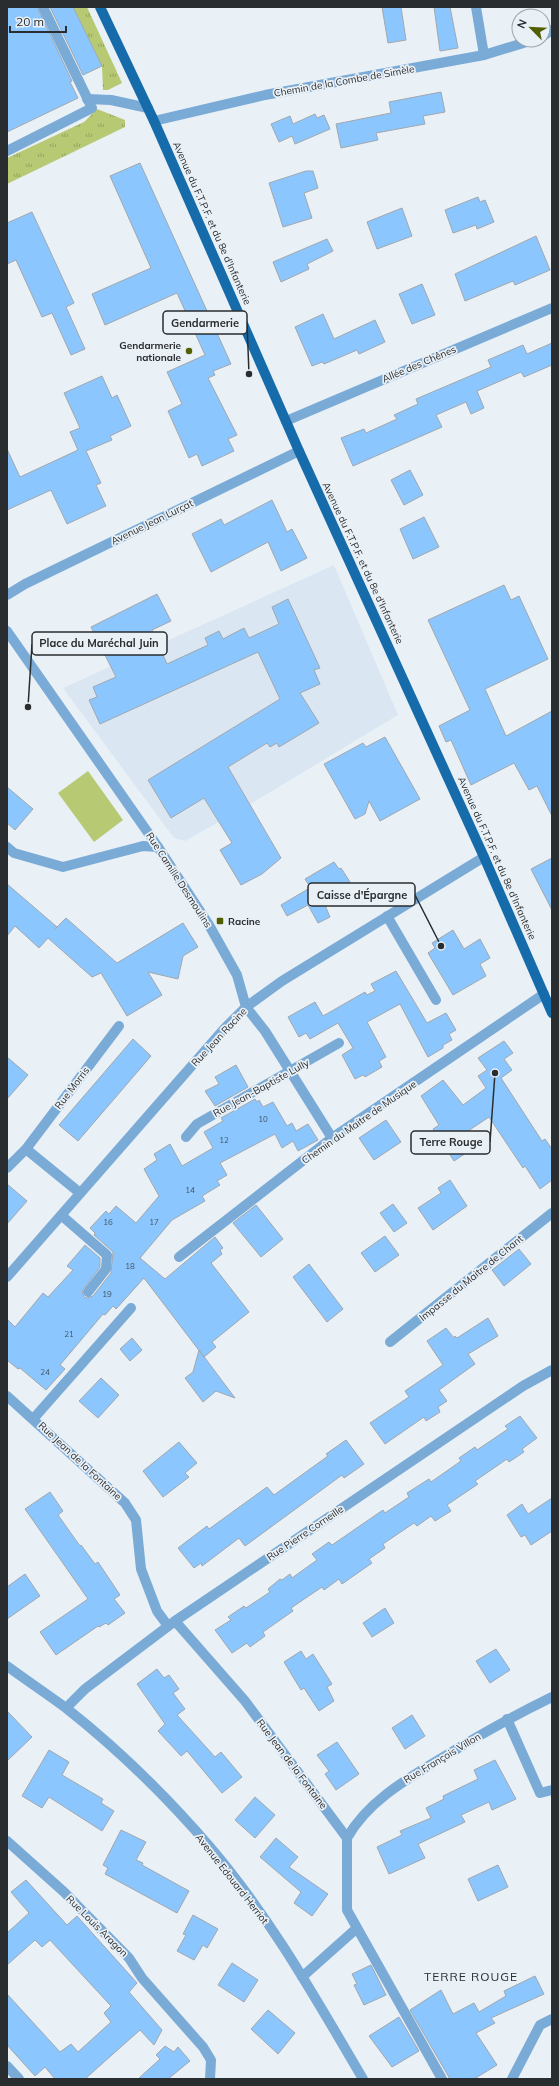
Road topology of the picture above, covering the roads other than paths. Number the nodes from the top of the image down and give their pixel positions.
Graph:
1 (43, 7) edge
2 (100, 7) edge
3 (476, 7) edge
4 (511, 47) edge
5 (484, 55) junction
6 (87, 99) junction
7 (148, 108) junction
8 (154, 121) junction
9 (7, 151) edge
10 (552, 308) edge
11 (286, 421) junction
12 (299, 451) junction
13 (7, 594) edge
14 (7, 631) edge
15 (158, 847) junction
16 (7, 848) edge
17 (484, 857) junction
18 (386, 916) junction
19 (544, 994) junction
20 (436, 1000) dead end
21 (246, 1007) junction
22 (552, 1013) edge
23 (119, 1026) dead end
24 (339, 1043) dead end
25 (291, 1072) junction
26 (186, 1138) dead end
27 (332, 1138) junction
28 (26, 1149) junction
29 (7, 1168) edge
30 (80, 1194) junction
31 (552, 1213) edge
32 (61, 1215) junction
33 (179, 1257) dead end
34 (7, 1277) edge
35 (88, 1292) dead end
36 (131, 1308) dead end
37 (390, 1342) dead end
38 (552, 1370) edge
39 (7, 1396) edge
40 (34, 1418) junction
41 (172, 1623) junction
42 (7, 1666) edge
43 (552, 1697) edge
44 (66, 1708) junction
45 (506, 1719) junction
46 (552, 1790) edge
47 (347, 1838) junction
48 (7, 1840) edge
49 (357, 1928) junction
50 (302, 1977) junction
51 (552, 2019) edge
52 (7, 2066) edge
53 (19, 2079) edge
54 (210, 2079) edge
55 (363, 2079) edge
56 (442, 2079) edge
57 (512, 2079) edge

1 - 6 street
2 - 7 main road, Avenue du F.T.P.F. et du 8e d'Infanterie
3 - 5 street
4 - 5 street, Chemin de la Combe de Simèle
5 - 8 street, Chemin de la Combe de Simèle
6 - 7 street
6 - 9 street
7 - 8 main road, Avenue du F.T.P.F. et du 8e d'Infanterie
8 - 11 main road, Avenue du F.T.P.F. et du 8e d'Infanterie
10 - 11 street, Allée des Chênes
11 - 12 main road, Avenue du F.T.P.F. et du 8e d'Infanterie
12 - 13 street, Avenue Jean Lurçat
12 - 17 main road, Avenue du F.T.P.F. et du 8e d'Infanterie
14 - 15 street, Rue Camille Desmoulins
15 - 16 street
15 - 21 street, Rue Camille Desmoulins
17 - 18 street, Rue Jean Racine
17 - 19 main road, Avenue du F.T.P.F. et du 8e d'Infanterie
18 - 20 street
18 - 21 street, Rue Jean Racine
19 - 22 main road, Avenue du F.T.P.F. et du 8e d'Infanterie
19 - 27 street, Chemin du Maitre de Musique
21 - 25 street, Rue Camille Desmoulins
21 - 30 street, Rue Jean Racine
23 - 28 street, Rue Morris
24 - 25 street, Rue Jean-Baptiste Lully
25 - 26 street, Rue Jean-Baptiste Lully
25 - 27 street, Rue Camille Desmoulins
27 - 33 street, Chemin du Maitre de Musique
28 - 29 street, Rue Morris
28 - 30 street
30 - 32 street, Rue Jean Racine
31 - 37 street, Impasse du Maitre de Chant
32 - 34 street, Rue Jean Racine
32 - 35 street
36 - 40 street
38 - 41 street, Rue Pierre Corneille
39 - 40 street, Rue Jean de la Fontaine
40 - 41 street, Rue Jean de la Fontaine
41 - 44 street, Rue Pierre Corneille
41 - 47 street, Rue Jean de la Fontaine
42 - 44 street, Avenue Edouard Herriot
43 - 45 street, Rue François Villon
44 - 50 street, Avenue Edouard Herriot
45 - 46 street
45 - 47 street, Rue François Villon
47 - 49 street
48 - 54 street, Rue Louis Aragon
49 - 50 street
49 - 56 street
50 - 55 street, Avenue Edouard Herriot
51 - 57 street
52 - 53 street

